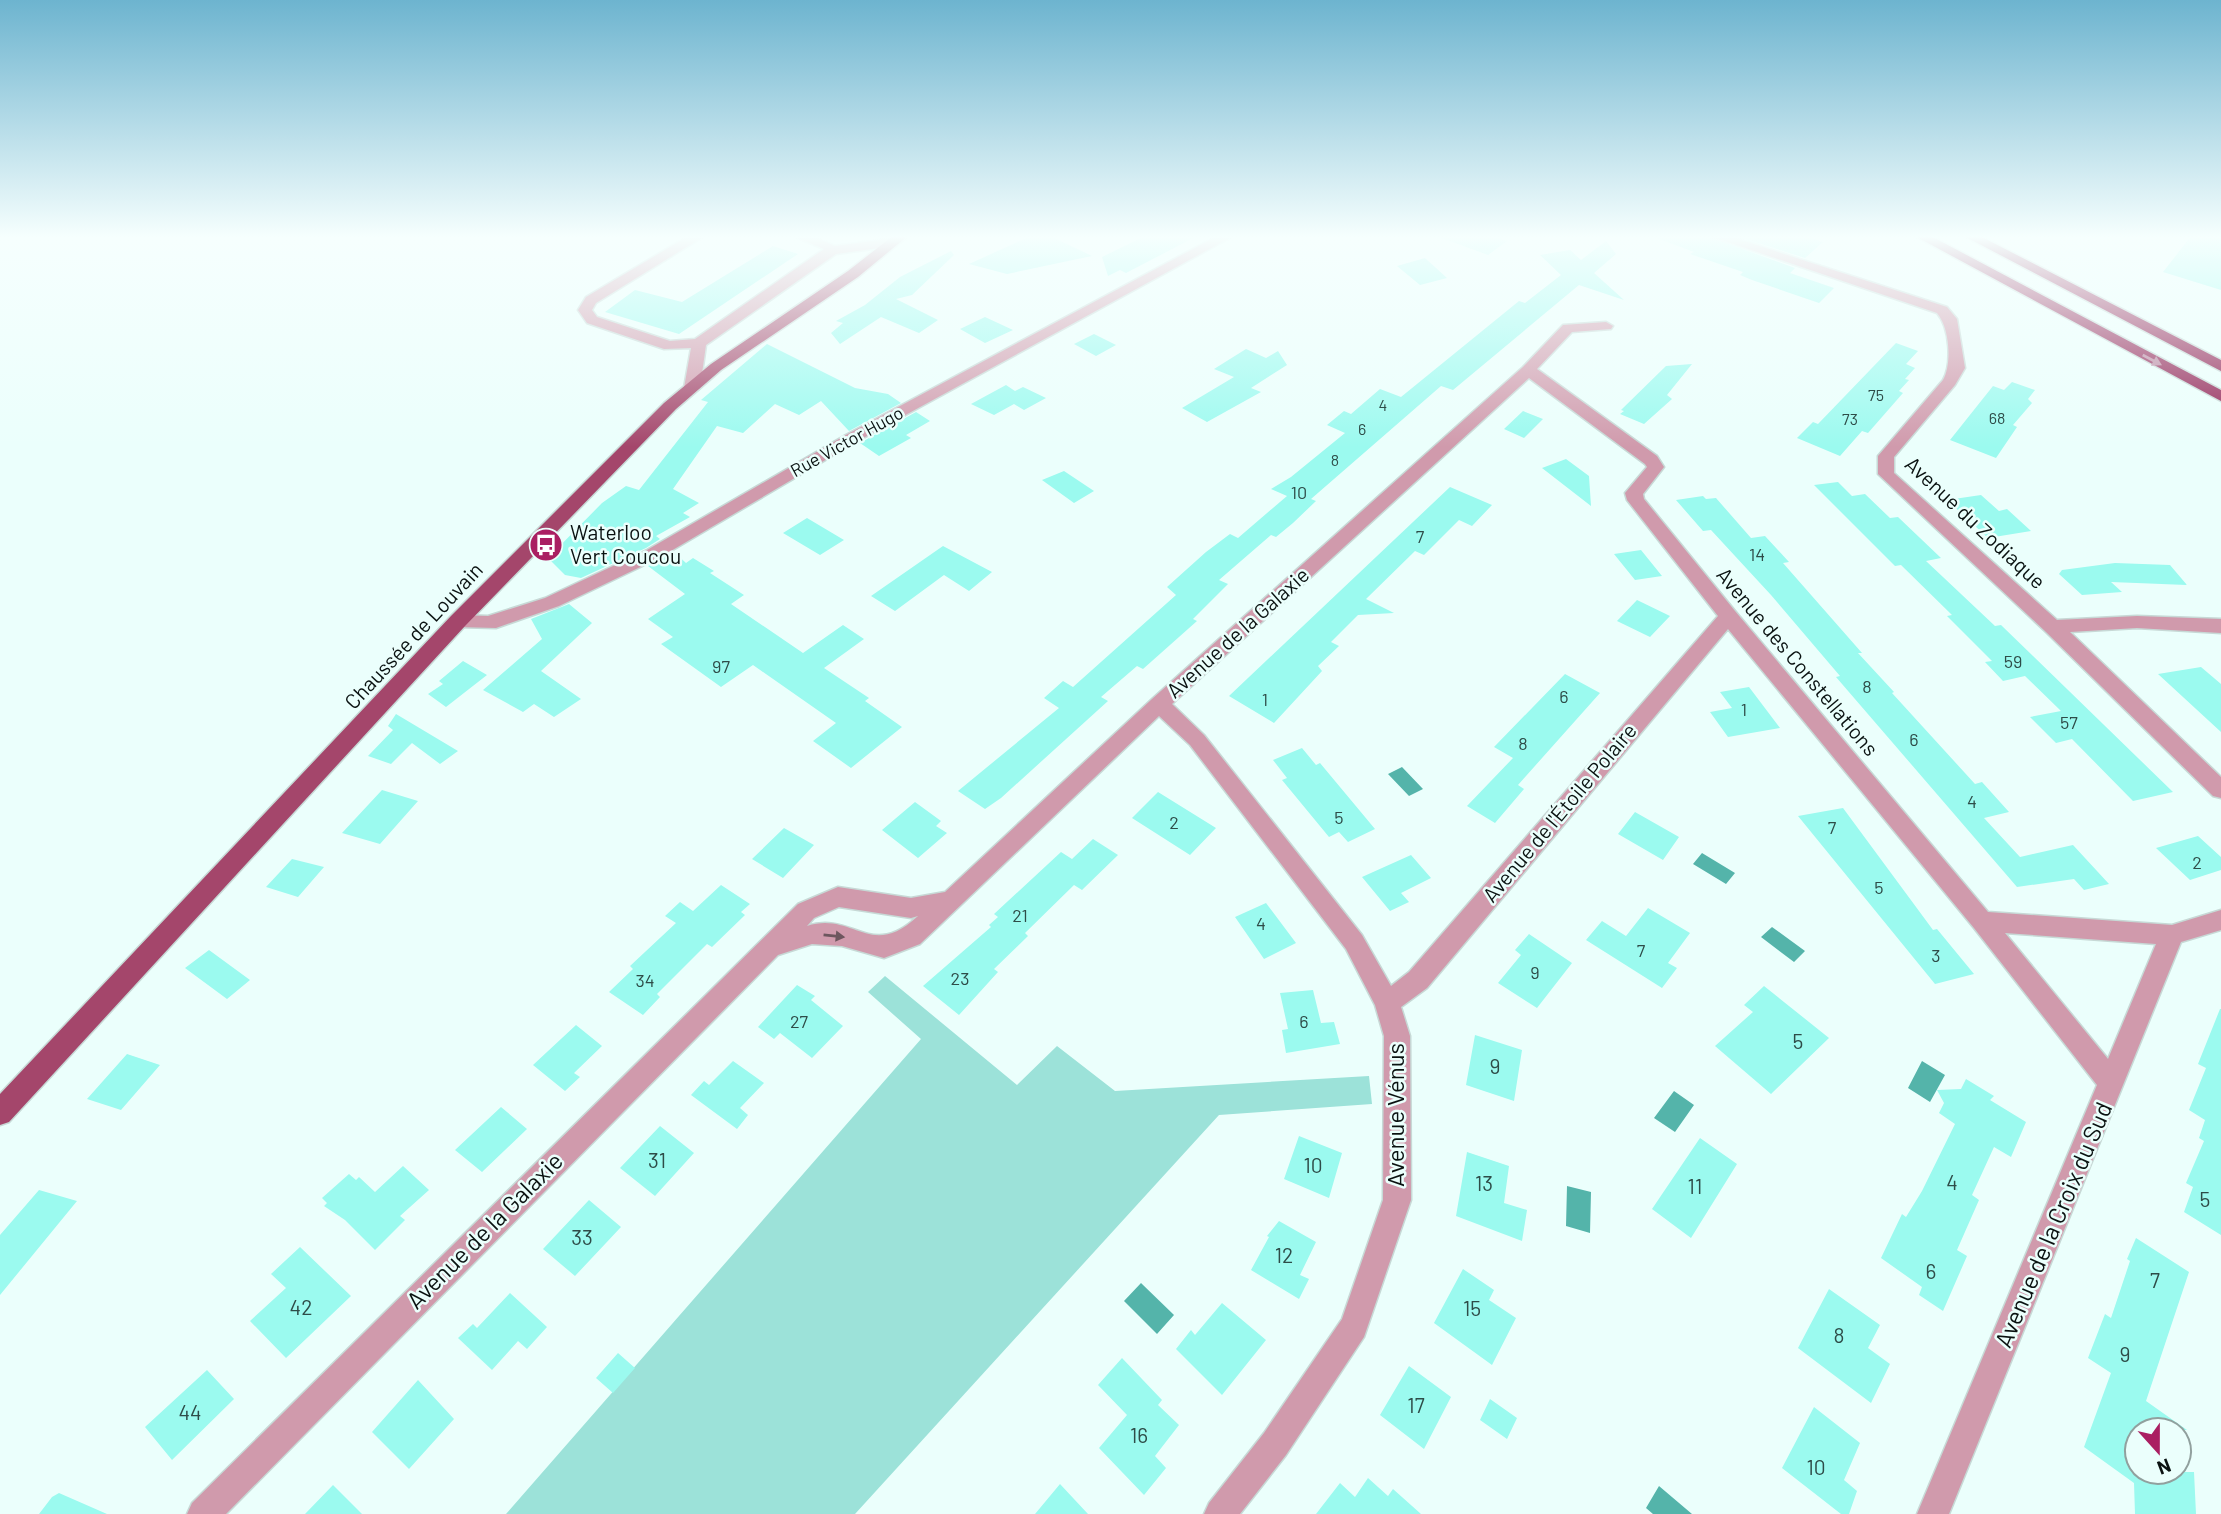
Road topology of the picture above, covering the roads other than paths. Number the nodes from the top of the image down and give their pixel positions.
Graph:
1 (588, 306) edge
2 (752, 306) edge
3 (806, 306) edge
4 (1097, 306) edge
5 (1930, 306) edge
6 (2052, 306) edge
7 (2105, 306) edge
8 (1606, 326) dead end
9 (699, 343) junction
10 (2221, 366) edge
11 (1528, 370) junction
12 (692, 388) junction
13 (2221, 396) edge
14 (1728, 616) junction
15 (458, 621) junction
16 (2221, 626) edge
17 (2053, 627) junction
18 (1159, 704) junction
19 (2221, 790) edge
20 (951, 900) junction
21 (2221, 920) edge
22 (1982, 921) junction
23 (2172, 935) junction
24 (768, 947) junction
25 (1387, 1003) junction
26 (2112, 1084) junction
27 (0, 1113) edge
28 (202, 1514) edge
29 (1220, 1514) edge
30 (1933, 1514) edge

1 - 9 street
2 - 9 street
3 - 12 main road, Chaussée de Louvain
4 - 15 street, Rue Victor Hugo
5 - 17 street, Avenue du Zodiaque
6 -> 13 highway
7 - 10 highway
8 - 11 street
9 - 12 street
11 - 14 street, Avenue des Constellations
11 - 18 street, Avenue de la Galaxie
12 - 15 main road, Chaussée de Louvain
14 - 22 street, Avenue des Constellations
14 - 25 street, Avenue de l'Étoile Polaire
15 - 27 main road, Chaussée de Louvain
16 - 17 street
17 - 19 street, Avenue du Zodiaque
18 - 20 street, Avenue de la Galaxie
18 - 25 street, Avenue Vénus
20 - 24 street, Avenue de la Galaxie
24 -> 20 street, Avenue de la Galaxie
21 - 23 street
22 - 23 street
22 - 26 street, Avenue des Constellations
23 - 26 street, Avenue de la Croix du Sud
24 - 28 street, Avenue de la Galaxie
25 - 29 street, Avenue Vénus
26 - 30 street, Avenue de la Croix du Sud

